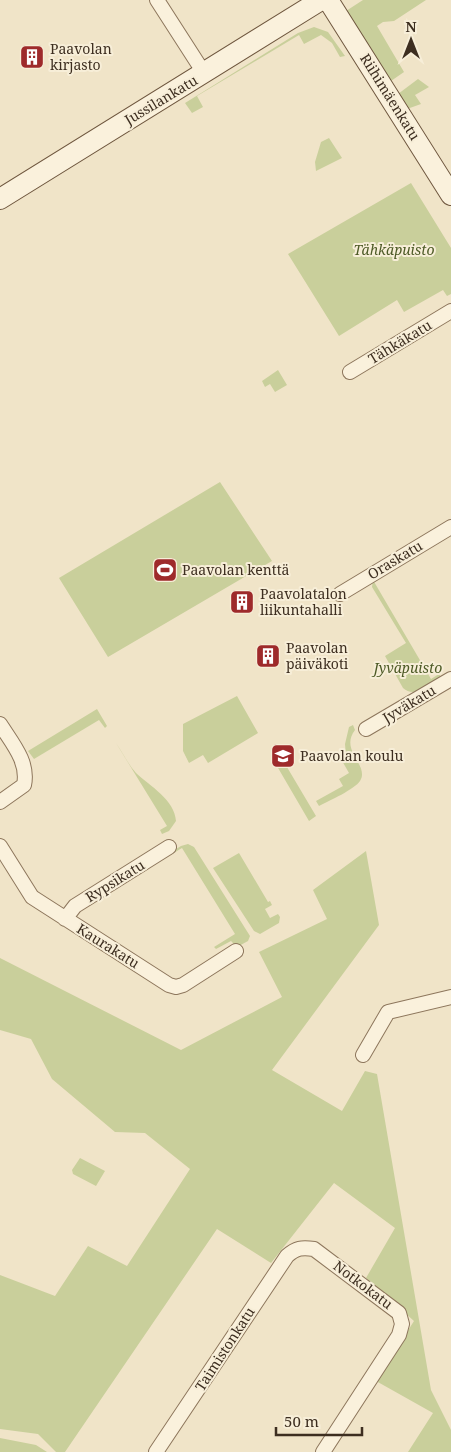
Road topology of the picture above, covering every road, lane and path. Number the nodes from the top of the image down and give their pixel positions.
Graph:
1 (158, 0) edge
2 (321, 0) edge
3 (328, 0) edge
4 (204, 73) junction
5 (451, 195) edge
6 (0, 199) edge
7 (451, 311) edge
8 (350, 372) dead end
9 (451, 527) edge
10 (340, 594) dead end
11 (451, 679) edge
12 (0, 724) edge
13 (366, 729) dead end
14 (0, 802) edge
15 (0, 846) edge
16 (169, 847) dead end
17 (65, 919) junction
18 (236, 951) dead end
19 (451, 997) edge
20 (363, 1055) dead end
21 (296, 1249) joint
22 (156, 1452) edge
23 (323, 1452) edge

1 - 4 street
2 - 4 main road, Jussilankatu
3 - 5 main road, Riihimäenkatu
4 - 6 main road, Jussilankatu
7 - 8 street, Tähkäkatu
9 - 10 street, Oraskatu
11 - 13 street, Jyväkatu
12 - 14 street
15 - 17 street, Kaurakatu
16 - 17 street, Rypsikatu
17 - 18 street, Kaurakatu
19 - 20 street
21 - 22 street, Taimistonkatu
21 - 23 street, Notkokatu

